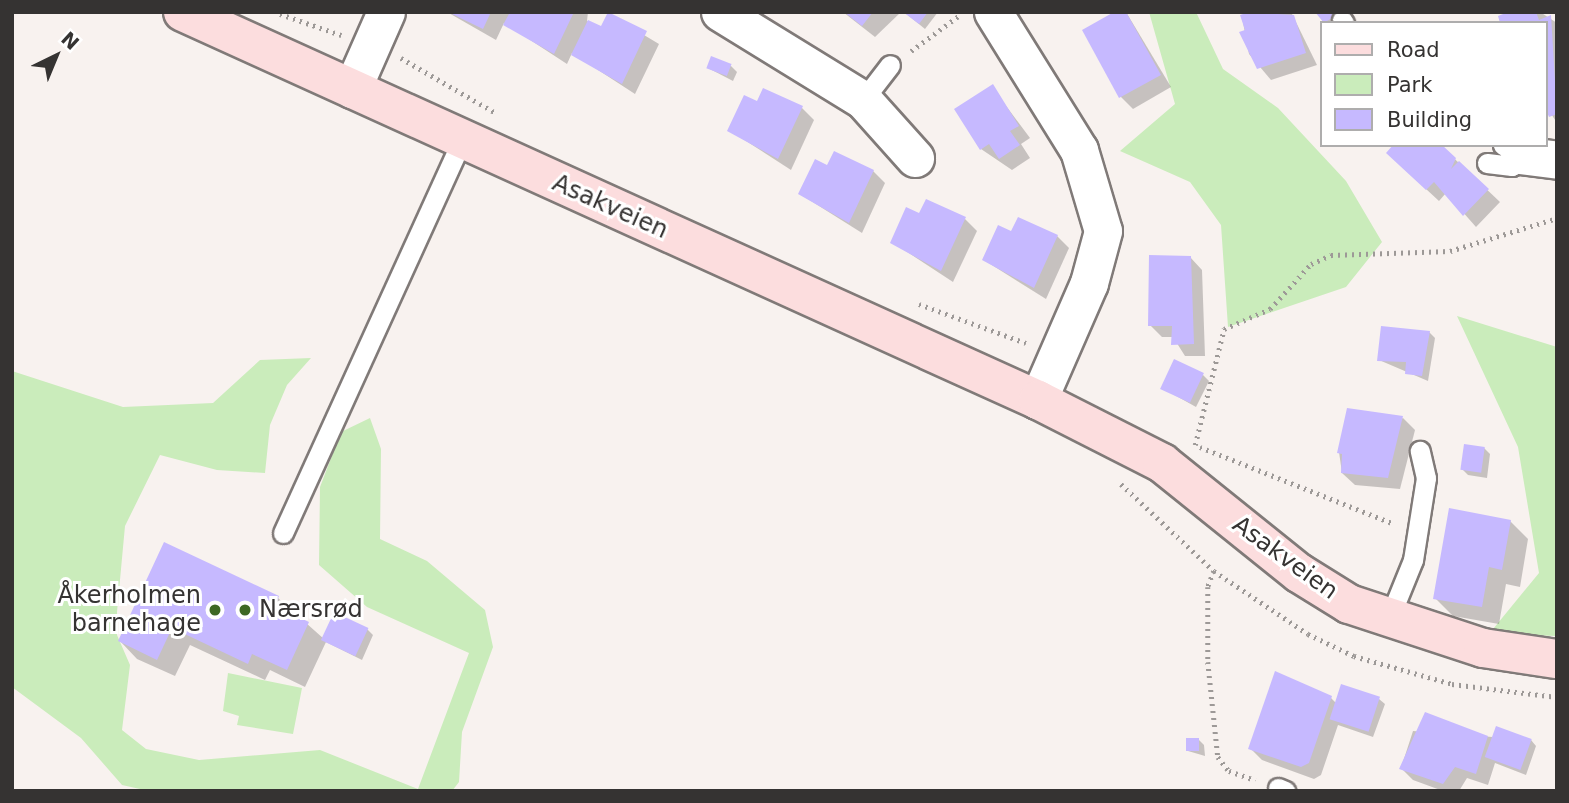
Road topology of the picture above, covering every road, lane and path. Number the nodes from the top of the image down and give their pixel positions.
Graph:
1 (184, 12) edge
2 (276, 12) edge
3 (386, 12) edge
4 (720, 12) edge
5 (964, 12) edge
6 (993, 12) edge
7 (348, 37) dead end
8 (390, 54) dead end
9 (890, 65) joint
10 (352, 89) junction
11 (863, 100) junction
12 (501, 115) dead end
13 (462, 141) junction
14 (1503, 154) edge
15 (915, 158) dead end
16 (1557, 160) edge
17 (1557, 218) edge
18 (904, 298) dead end
19 (1038, 348) dead end
20 (1038, 400) junction
21 (1187, 443) dead end
22 (1195, 445) junction
23 (1420, 451) dead end
24 (1111, 477) dead end
25 (1418, 531) junction
26 (283, 533) dead end
27 (1214, 571) junction
28 (1389, 619) junction
29 (1557, 659) edge
30 (1557, 697) edge
31 (1282, 790) edge

1 - 10 main road, Asakveien
2 - 7 path
3 - 10 street
4 - 11 street
5 - 9 path
6 - 20 street
8 - 12 path
9 - 11 lane
10 - 13 main road, Asakveien
11 - 15 street
13 - 20 main road, Asakveien
13 - 26 lane
14 - 16 street
17 - 22 path
18 - 19 path
20 - 28 main road, Asakveien
21 - 22 path
22 - 25 path
23 - 25 lane
24 - 27 path
25 - 28 lane
27 - 30 path
27 - 31 path
28 - 29 main road, Asakveien

